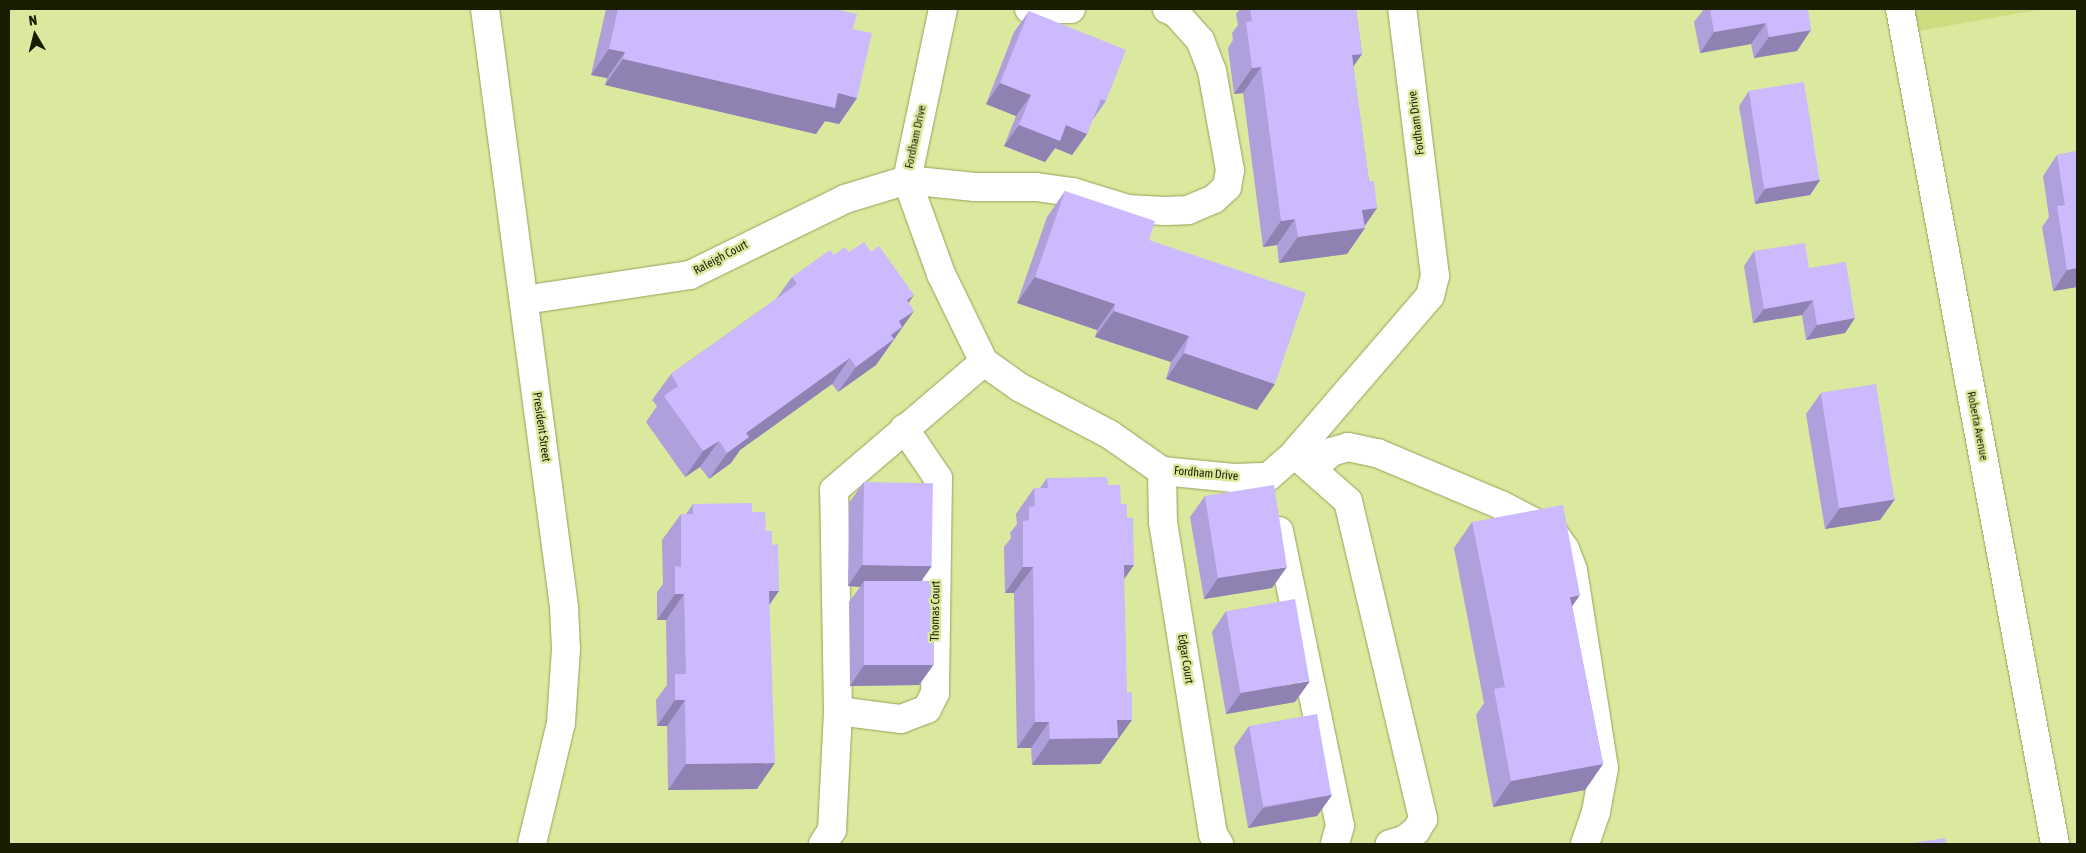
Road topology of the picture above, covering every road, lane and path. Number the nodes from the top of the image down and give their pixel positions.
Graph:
1 (485, 9) edge
2 (943, 9) edge
3 (1029, 9) edge
4 (1071, 9) edge
5 (1166, 9) edge
6 (1402, 9) edge
7 (1900, 9) edge
8 (907, 180) junction
9 (524, 300) junction
10 (984, 362) junction
11 (904, 428) junction
12 (1303, 462) junction
13 (1162, 471) junction
14 (1268, 477) junction
15 (838, 710) junction
16 (532, 844) edge
17 (823, 844) edge
18 (1220, 844) edge
19 (1335, 844) edge
20 (1390, 844) edge
21 (1585, 844) edge
22 (2055, 844) edge

1 - 9 street, President Street
2 - 8 street, Fordham Drive
3 - 4 street
5 - 8 street
6 - 12 street, Fordham Drive
7 - 22 street, Roberta Avenue
8 - 9 street, Raleigh Court
8 - 10 street, Fordham Drive
9 - 16 street, President Street
10 - 11 street
10 - 13 street, Fordham Drive
11 - 15 street
11 - 15 street, Thomas Court
12 - 14 street, Fordham Drive
12 - 20 street
12 - 21 street
13 - 14 street, Fordham Drive
13 - 18 street, Edgar Court
14 - 19 street
15 - 17 street

